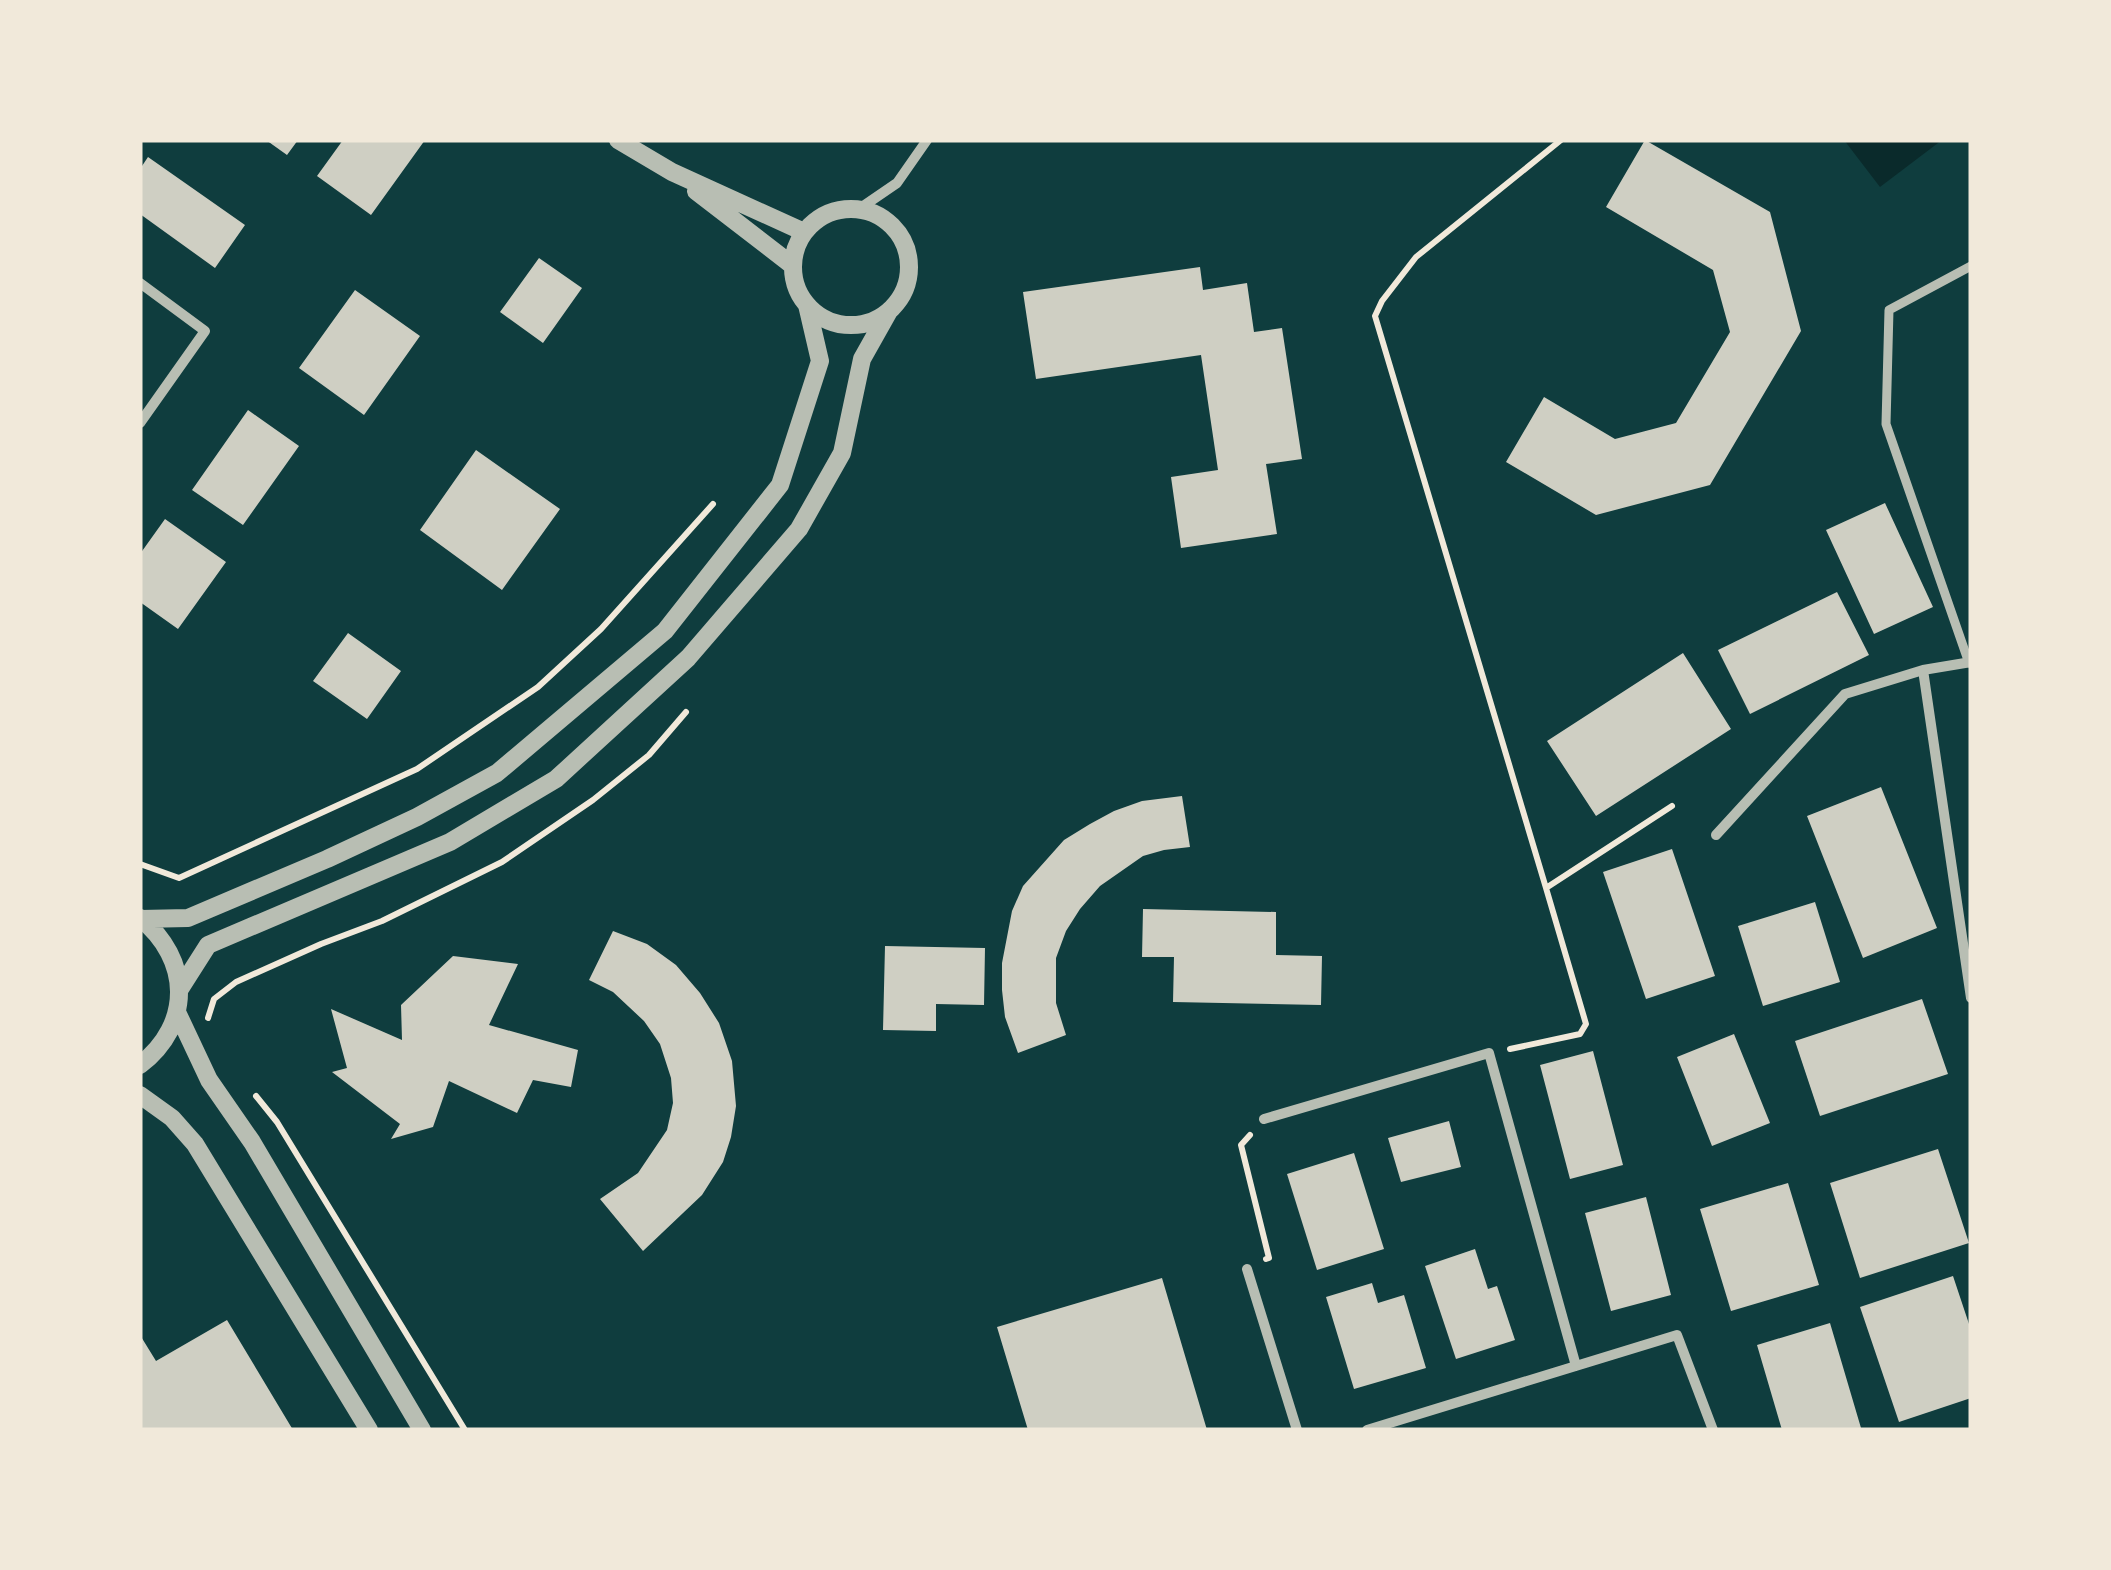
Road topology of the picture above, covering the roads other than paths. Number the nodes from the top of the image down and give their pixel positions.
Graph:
1 (618, 140) edge
2 (927, 140) edge
3 (672, 172) junction
4 (859, 209) junction
5 (804, 232) junction
6 (792, 265) junction
7 (1971, 266) edge
8 (140, 283) edge
9 (807, 306) junction
10 (889, 311) junction
11 (140, 423) edge
12 (1970, 662) edge
13 (1923, 670) junction
14 (1716, 835) dead end
15 (140, 918) edge
16 (180, 989) junction
17 (1971, 998) edge
18 (177, 1012) junction
19 (140, 1064) edge
20 (140, 1095) edge
21 (1264, 1119) road end
22 (1247, 1269) road end
23 (1576, 1366) junction
24 (369, 1430) edge
25 (422, 1430) edge
26 (1297, 1430) edge
27 (1368, 1430) edge
28 (1713, 1430) edge

1 - 3 street
2 - 4 street
3 - 5 street
3 - 6 street
4 - 5 street
4 - 10 street
5 - 6 street
6 - 9 street
7 - 12 street
8 - 11 street
9 - 10 street
9 - 15 street
10 - 16 street
12 - 13 street
13 - 14 street
13 - 17 street
15 - 16 street
16 - 18 street
18 - 19 street
18 - 25 street
20 - 24 street
21 - 23 street
22 - 26 street
23 - 27 street
23 - 28 street

